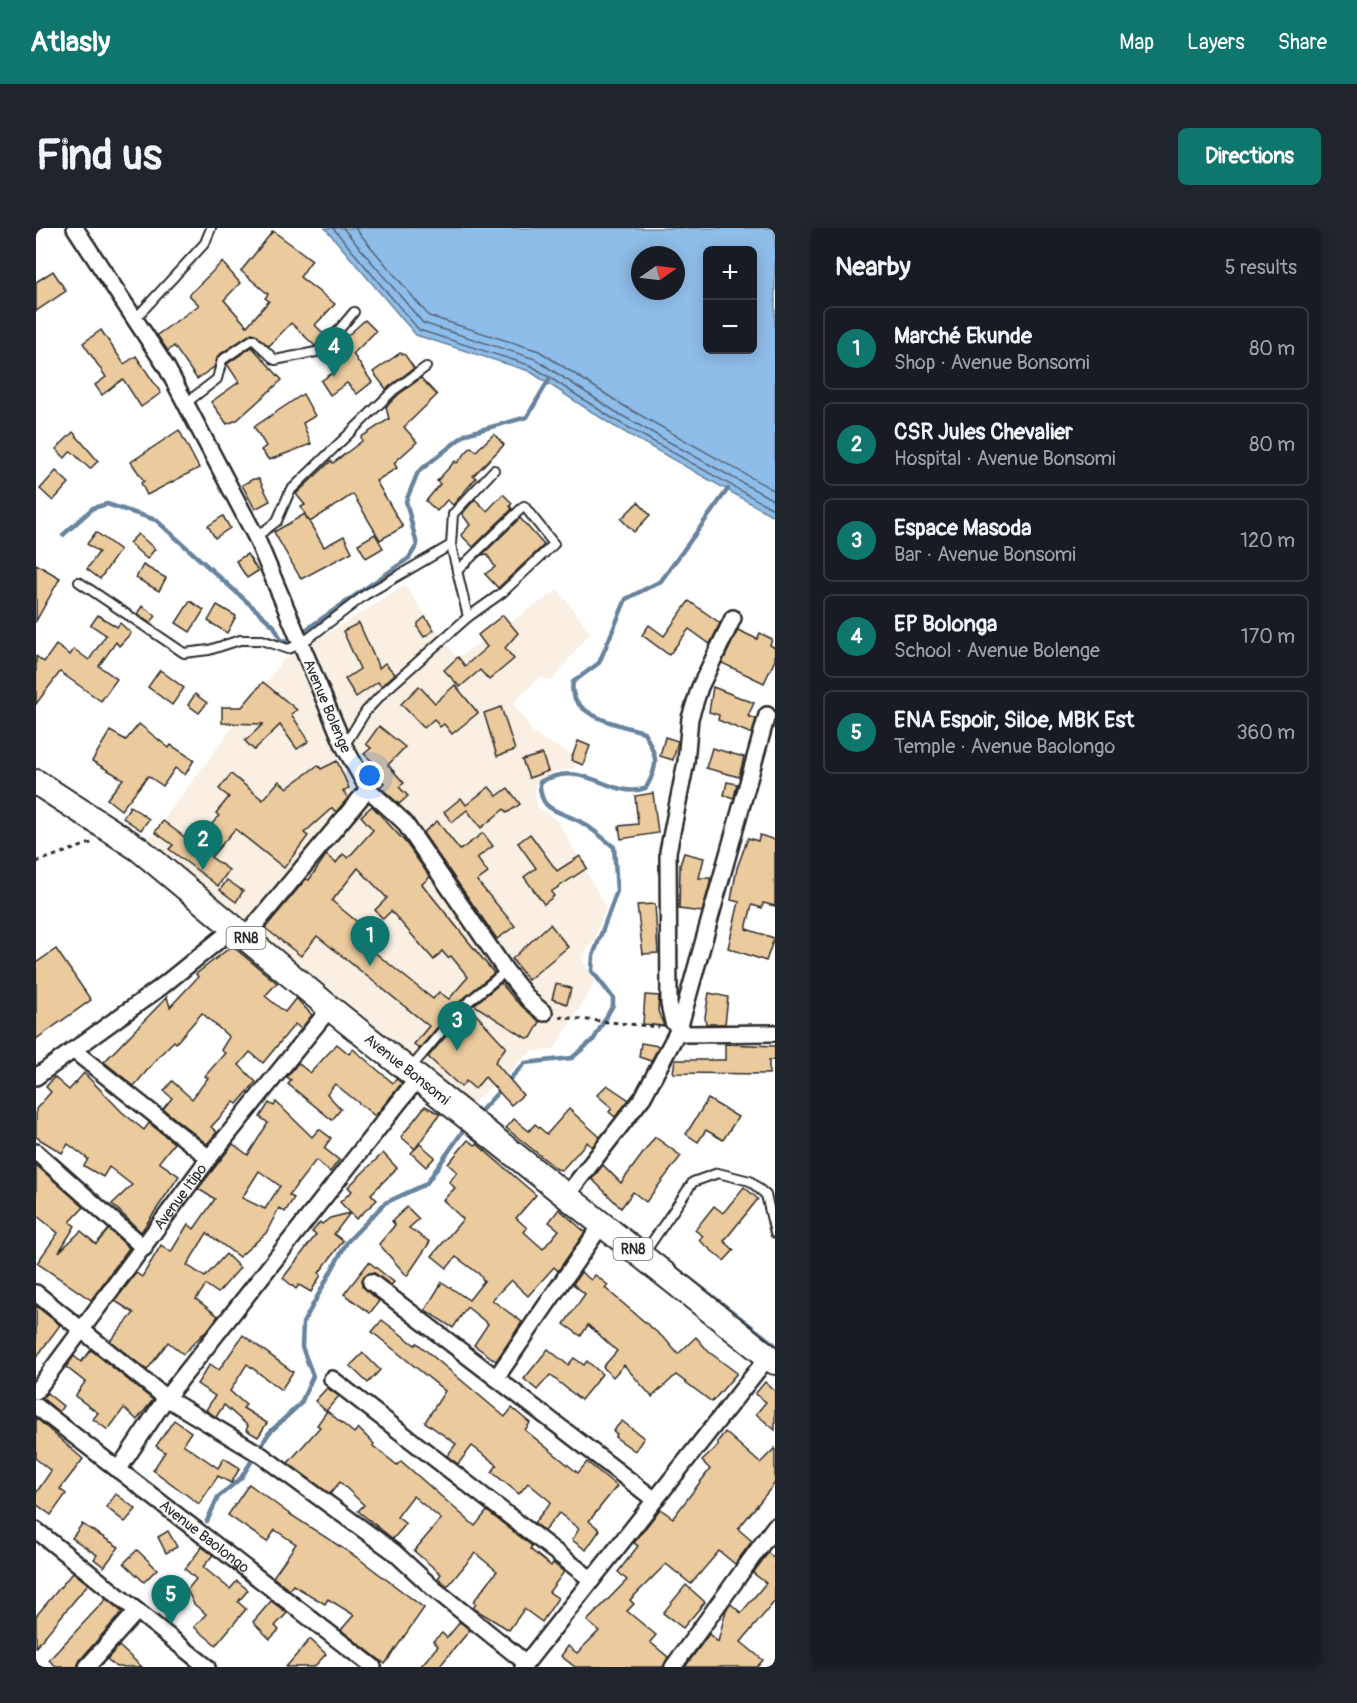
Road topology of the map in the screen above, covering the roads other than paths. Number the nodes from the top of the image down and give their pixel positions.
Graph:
1 (75, 228) edge
2 (211, 228) edge
3 (354, 312) dead end
4 (135, 319) junction
5 (426, 367) dead end
6 (186, 403) junction
7 (494, 470) dead end
8 (256, 537) junction
9 (451, 545) junction
10 (457, 571) junction
11 (79, 582) dead end
12 (468, 617) junction
13 (734, 618) dead end
14 (301, 643) junction
15 (767, 715) dead end
16 (344, 746) junction
17 (36, 782) edge
18 (368, 789) junction
19 (239, 932) junction
20 (506, 971) junction
21 (330, 1008) junction
22 (544, 1013) road end
23 (679, 1029) junction
24 (775, 1033) edge
25 (73, 1050) junction
26 (414, 1074) junction
27 (36, 1077) edge
28 (36, 1152) edge
29 (210, 1158) junction
30 (566, 1196) junction
31 (602, 1224) junction
32 (775, 1233) edge
33 (144, 1248) junction
34 (642, 1256) junction
35 (371, 1282) dead end
36 (36, 1293) edge
37 (80, 1330) junction
38 (772, 1360) edge
39 (496, 1378) junction
40 (332, 1379) dead end
41 (36, 1391) edge
42 (166, 1398) junction
43 (36, 1406) edge
44 (118, 1470) junction
45 (655, 1500) junction
46 (775, 1526) edge
47 (36, 1530) edge
48 (592, 1580) junction
49 (136, 1611) junction
50 (525, 1665) edge
51 (87, 1667) edge
52 (207, 1667) edge
53 (373, 1667) edge
54 (673, 1667) edge

1 - 4 street, Avenue Bolenge
2 - 4 lane
3 - 6 lane
4 - 6 street, Avenue Bolenge
5 - 8 lane
6 - 8 street, Avenue Bolenge
7 - 9 lane
8 - 14 street, Avenue Bolenge
9 - 10 lane
9 - 14 lane
10 - 12 lane
10 - 12 lane
11 - 14 lane
12 - 16 lane
13 - 23 street
14 - 16 street, Avenue Bolenge
15 - 23 street
16 - 18 street, Avenue Bolenge
17 - 19 main road, Avenue Bonsomi / RN8
18 - 19 street
18 - 20 street, Avenue Bolenge
19 - 21 main road, Avenue Bonsomi / RN8
19 - 25 street
20 - 22 street, Avenue Bolenge
20 - 26 lane
21 - 26 main road, Avenue Bonsomi / RN8
21 - 29 street, Avenue Itipo
23 - 24 street
23 - 30 street
25 - 27 street
25 - 29 street
26 - 30 main road, Avenue Bonsomi / RN8
26 - 42 street
28 - 33 street
29 - 33 street, Avenue Itipo
30 - 31 main road, Avenue Bonsomi / RN8
31 - 34 main road, Avenue Bonsomi / RN8
31 - 39 street
32 - 34 lane
33 - 37 street, Avenue Itipo
34 - 38 main road, Avenue Bonsomi / RN8
35 - 39 street
36 - 37 street
37 - 41 street, Avenue Itipo
37 - 42 street
38 - 45 street
39 - 45 street
40 - 48 street
42 - 44 street
42 - 50 street
43 - 44 street, Avenue Baolongo
44 - 53 street, Avenue Baolongo
45 - 48 street
46 - 54 street
47 - 49 street
48 - 50 street
49 - 51 street
49 - 52 street

